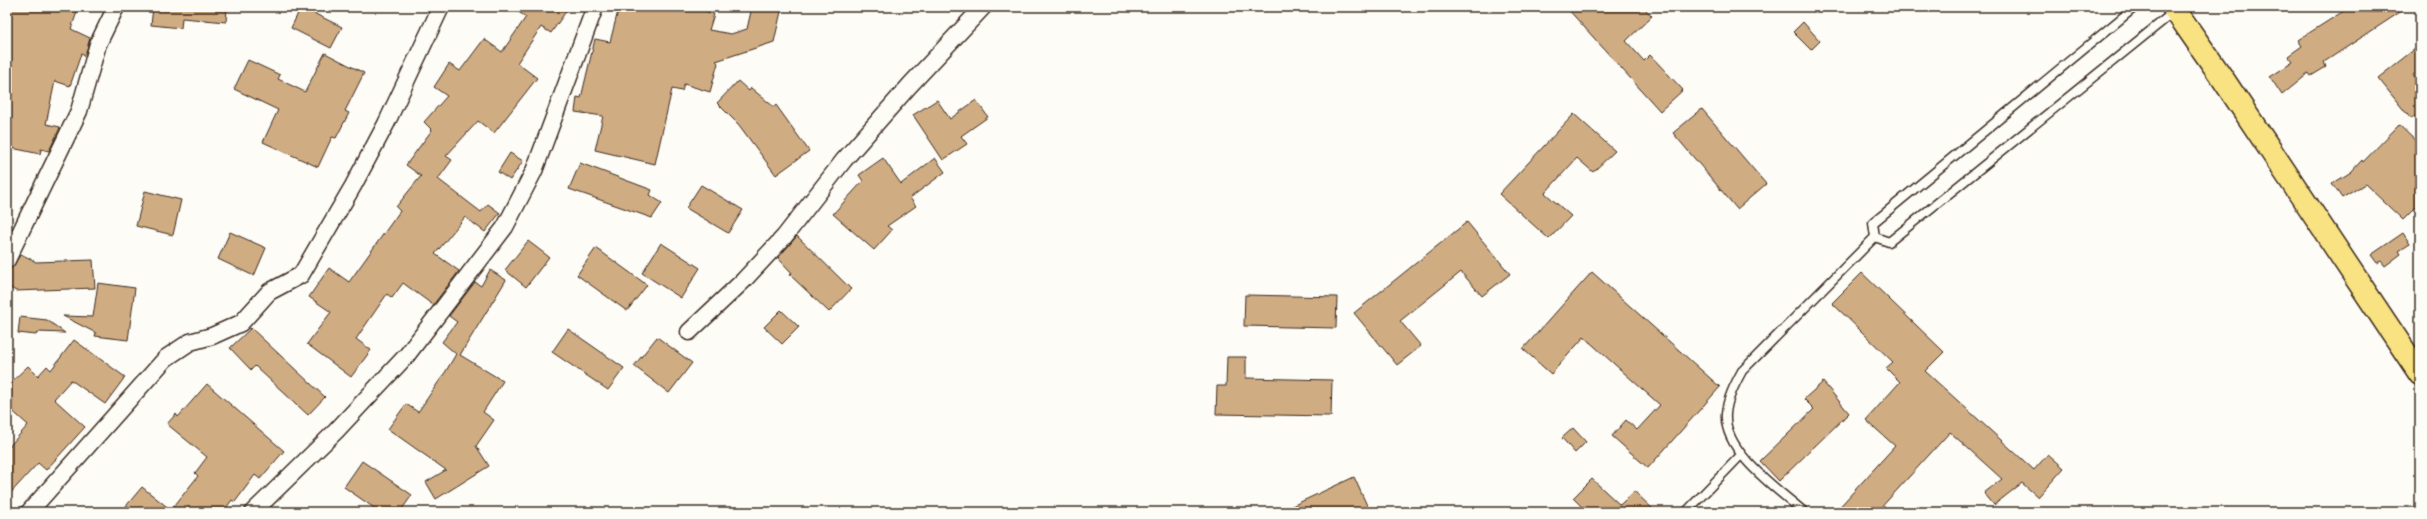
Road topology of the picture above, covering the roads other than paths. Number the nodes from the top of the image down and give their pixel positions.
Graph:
1 (116, 7) edge
2 (441, 7) edge
3 (595, 7) edge
4 (983, 7) edge
5 (2135, 7) edge
6 (2174, 9) edge
7 (1875, 237) junction
8 (7, 260) edge
9 (689, 332) dead end
10 (2420, 374) edge
11 (1741, 456) junction
12 (29, 512) edge
13 (253, 512) edge
14 (1686, 512) edge
15 (1804, 512) edge

1 - 8 street
2 - 12 street
3 - 13 street
4 - 9 street
5 - 7 lane
6 - 7 lane
6 - 10 main road
7 - 11 lane
11 - 14 lane
11 - 15 lane

